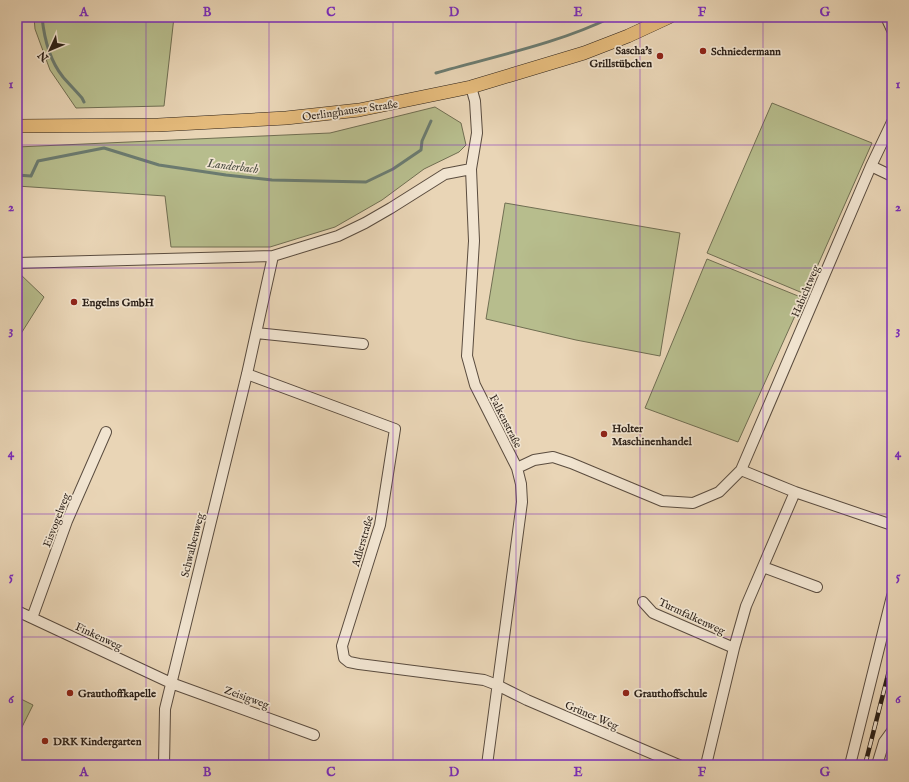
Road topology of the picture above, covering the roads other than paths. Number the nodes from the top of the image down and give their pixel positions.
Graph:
1 (669, 17) edge
2 (886, 17) edge
3 (892, 30) edge
4 (471, 87) junction
5 (892, 122) edge
6 (17, 126) edge
7 (871, 166) junction
8 (471, 170) junction
9 (892, 176) edge
10 (273, 256) junction
11 (17, 263) edge
12 (256, 333) junction
13 (363, 344) dead end
14 (247, 374) junction
15 (106, 432) dead end
16 (517, 468) junction
17 (741, 470) junction
18 (795, 492) junction
19 (892, 525) edge
20 (762, 567) junction
21 (816, 587) dead end
22 (892, 596) edge
23 (643, 602) dead end
24 (17, 611) edge
25 (32, 618) junction
26 (734, 648) junction
27 (171, 682) junction
28 (497, 685) junction
29 (892, 731) edge
30 (314, 735) dead end
31 (164, 765) edge
32 (487, 765) edge
33 (679, 765) edge
34 (706, 765) edge
35 (850, 765) edge
36 (877, 765) edge

1 - 4 main road, Oerlinghauser Straße
2 - 3 street
4 - 6 main road, Oerlinghauser Straße
4 - 8 street, Falkenstraße
5 - 7 street, Habichtweg
7 - 9 street
7 - 17 street, Habichtweg
8 - 10 street
8 - 16 street, Falkenstraße
10 - 11 street
10 - 12 street, Schwalbenweg
12 - 13 street
12 - 14 street, Schwalbenweg
14 - 27 street, Schwalbenweg
14 - 28 street, Adlerstraße
15 - 25 street, Eisvogelweg
16 - 17 street, Habichtweg
16 - 28 street, Falkenstraße
17 - 18 street
18 - 19 street
18 - 20 street, Turmfalkenweg
20 - 21 street
20 - 26 street, Turmfalkenweg
22 - 35 street
23 - 26 street, Turmfalkenweg
24 - 25 street, Finkenweg
25 - 27 street, Finkenweg
26 - 34 street, Turmfalkenweg
27 - 30 street, Zeisigweg
27 - 31 street, Schwalbenweg
28 - 32 street, Falkenstraße
28 - 33 street, Grüner Weg
29 - 36 street

